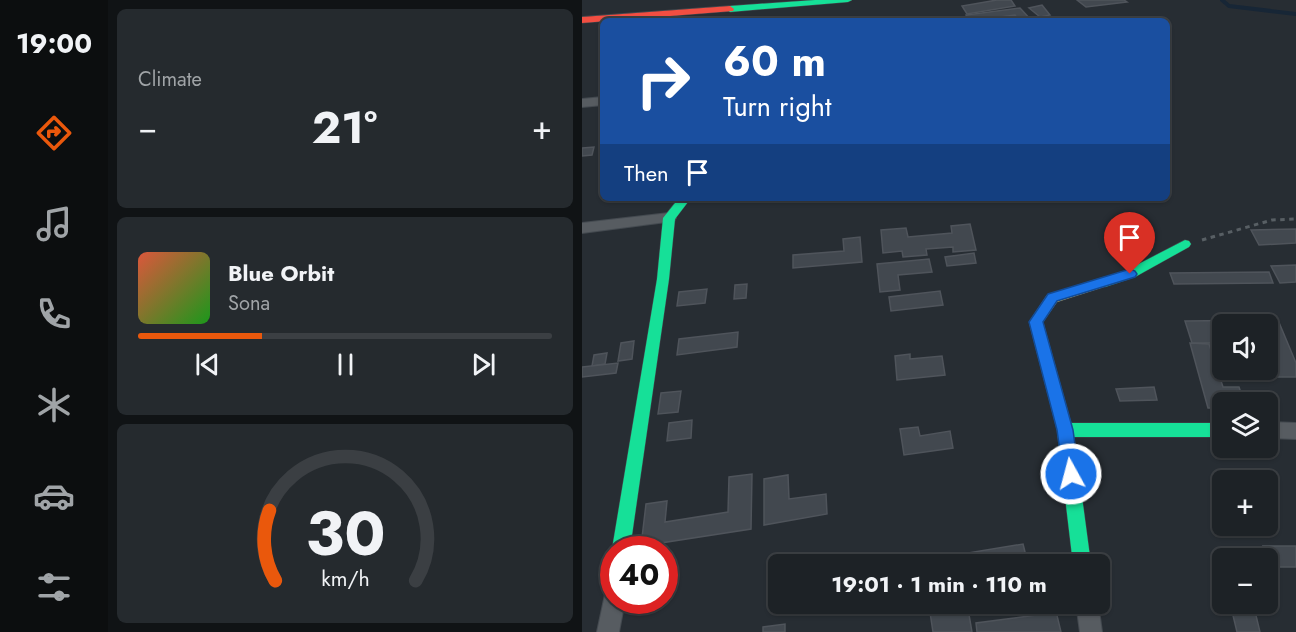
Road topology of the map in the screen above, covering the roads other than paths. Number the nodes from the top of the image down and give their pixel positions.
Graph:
1 (848, 0) edge
2 (609, 18) edge
3 (600, 19) edge
4 (582, 20) edge
5 (600, 101) edge
6 (582, 103) edge
7 (683, 201) edge
8 (669, 218) junction
9 (582, 228) edge
10 (1185, 244) road end
11 (1065, 430) junction
12 (1212, 430) edge
13 (1278, 430) edge
14 (1296, 430) edge
15 (623, 536) edge
16 (1081, 554) edge
17 (611, 614) edge
18 (1089, 614) edge
19 (608, 632) edge
20 (1091, 632) edge

1 - 2 street
3 - 4 street
5 - 6 street
7 - 8 street
8 - 9 street
8 - 15 street
10 - 11 street
11 - 12 street
11 - 16 street
13 - 14 street
17 - 19 street
18 - 20 street

